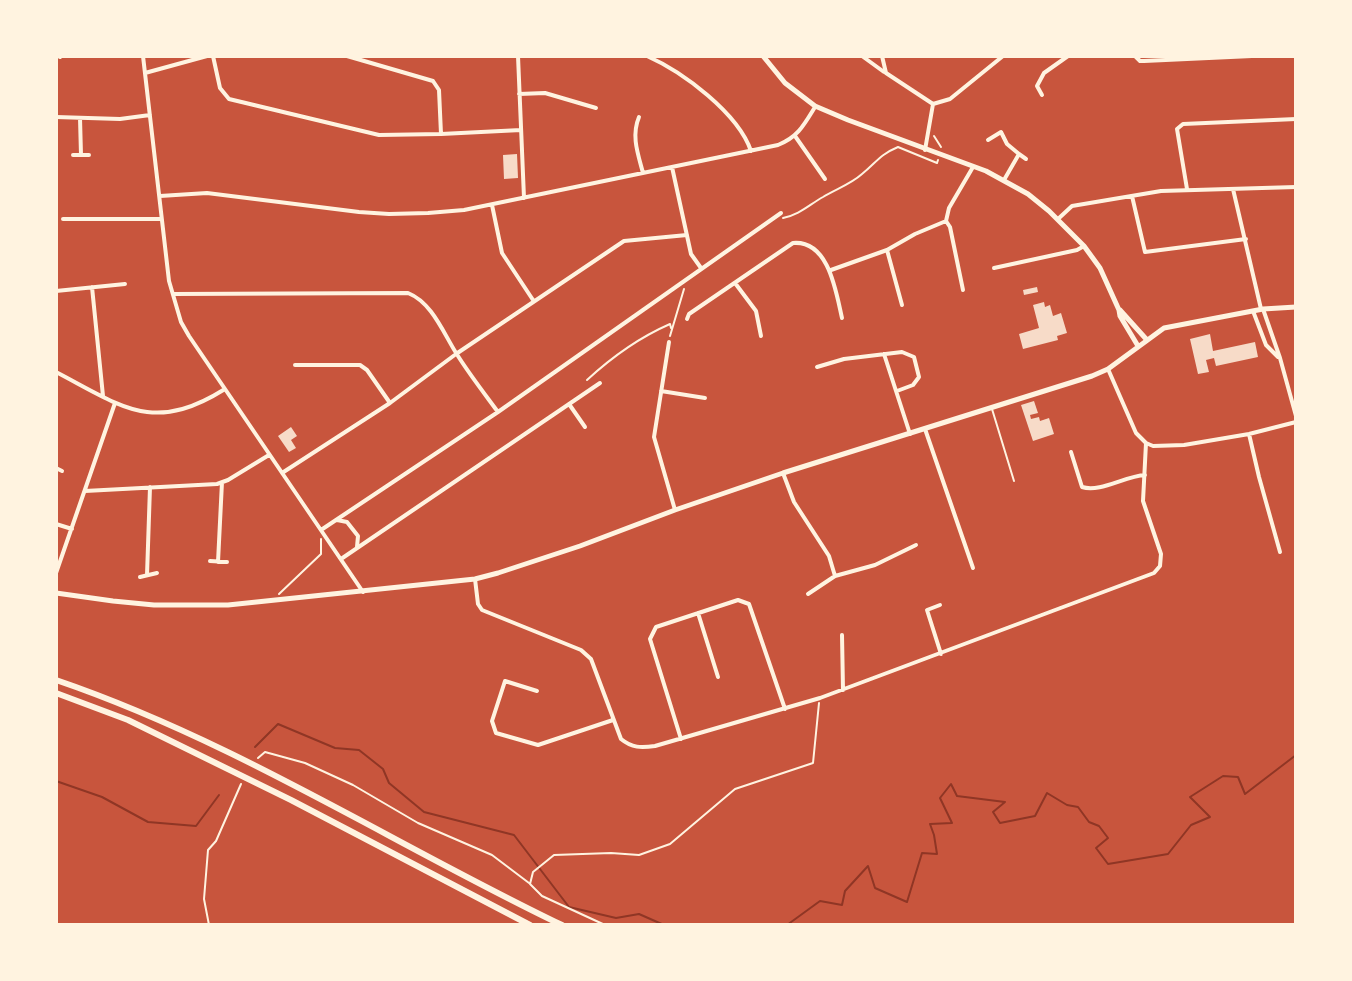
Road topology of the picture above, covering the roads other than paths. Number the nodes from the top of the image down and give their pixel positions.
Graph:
1 (143, 56) edge
2 (207, 56) edge
3 (213, 56) edge
4 (347, 56) edge
5 (518, 56) edge
6 (647, 56) edge
7 (763, 56) edge
8 (862, 56) edge
9 (882, 56) edge
10 (1002, 56) edge
11 (1068, 56) edge
12 (1135, 56) edge
13 (1252, 56) edge
14 (1214, 57) edge
15 (145, 73) junction
16 (886, 73) junction
17 (1030, 85) dead end
18 (1037, 86) junction
19 (519, 94) junction
20 (1042, 95) dead end
21 (933, 104) junction
22 (815, 106) junction
23 (596, 108) dead end
24 (150, 115) junction
25 (56, 117) edge
26 (639, 117) dead end
27 (80, 118) junction
28 (1296, 119) edge
29 (521, 130) junction
30 (441, 134) junction
31 (795, 136) junction
32 (988, 140) dead end
33 (925, 150) junction
34 (751, 151) junction
35 (1019, 154) junction
36 (73, 155) dead end
37 (81, 155) junction
38 (89, 155) dead end
39 (1026, 159) dead end
40 (672, 167) junction
41 (973, 167) junction
42 (643, 173) junction
43 (825, 179) dead end
44 (1004, 180) junction
45 (1296, 187) edge
46 (1187, 189) junction
47 (1233, 189) junction
48 (160, 196) junction
49 (1132, 196) junction
50 (524, 198) junction
51 (492, 205) junction
52 (779, 216) road end
53 (63, 219) dead end
54 (162, 219) junction
55 (1058, 219) junction
56 (946, 221) junction
57 (687, 235) junction
58 (1246, 239) junction
59 (1084, 246) junction
60 (887, 250) junction
61 (994, 268) dead end
62 (701, 269) junction
63 (831, 270) junction
64 (735, 283) junction
65 (125, 284) dead end
66 (92, 287) junction
67 (963, 290) dead end
68 (56, 291) edge
69 (172, 294) junction
70 (534, 301) junction
71 (902, 305) dead end
72 (1296, 307) edge
73 (1262, 309) junction
74 (1119, 310) junction
75 (1253, 311) junction
76 (842, 318) dead end
77 (687, 319) dead end
78 (1269, 327) junction
79 (1260, 330) junction
80 (761, 336) dead end
81 (1147, 340) junction
82 (669, 342) road end
83 (1138, 346) junction
84 (1276, 346) junction
85 (1271, 351) junction
86 (456, 354) junction
87 (884, 354) junction
88 (1280, 358) junction
89 (295, 365) dead end
90 (817, 367) dead end
91 (1108, 369) junction
92 (56, 372) edge
93 (587, 380) road end
94 (600, 383) dead end
95 (593, 388) junction
96 (225, 389) junction
97 (661, 391) junction
98 (897, 391) junction
99 (103, 397) junction
100 (705, 398) dead end
101 (115, 403) junction
102 (390, 403) junction
103 (569, 404) junction
104 (992, 408) junction
105 (498, 412) junction
106 (1296, 416) edge
107 (1296, 422) edge
108 (585, 427) dead end
109 (925, 429) junction
110 (910, 434) junction
111 (1249, 434) junction
112 (1146, 443) junction
113 (1071, 452) dead end
114 (269, 455) junction
115 (56, 468) edge
116 (62, 471) dead end
117 (282, 473) junction
118 (783, 473) junction
119 (1145, 475) junction
120 (1014, 481) dead end
121 (222, 482) junction
122 (150, 487) junction
123 (85, 491) junction
124 (675, 510) junction
125 (335, 520) junction
126 (56, 524) edge
127 (72, 529) junction
128 (321, 530) junction
129 (916, 545) dead end
130 (356, 550) junction
131 (1280, 552) dead end
132 (341, 559) junction
133 (210, 561) dead end
134 (218, 562) junction
135 (227, 562) dead end
136 (973, 568) dead end
137 (56, 572) edge
138 (64, 573) dead end
139 (157, 573) dead end
140 (147, 575) junction
141 (835, 576) junction
142 (140, 577) dead end
143 (475, 579) junction
144 (363, 592) junction
145 (56, 593) edge
146 (808, 594) dead end
147 (940, 605) dead end
148 (698, 613) junction
149 (842, 635) dead end
150 (941, 654) junction
151 (718, 677) dead end
152 (56, 680) edge
153 (843, 690) junction
154 (537, 691) dead end
155 (56, 693) edge
156 (785, 709) junction
157 (613, 720) junction
158 (681, 739) junction
159 (530, 925) edge
160 (562, 925) edge

1 - 15 street
2 - 15 street
3 - 30 street
4 - 30 street
5 - 19 street
6 - 34 street
7 - 22 street
8 - 16 street
9 - 16 street
10 - 21 street
11 - 18 street
12 - 14 street
13 - 14 street
15 - 24 street
16 - 21 street
17 - 18 street
18 - 20 street
19 - 23 street
19 - 29 street
21 - 33 street
22 - 31 street
22 - 33 street
24 - 27 street
24 - 48 street
25 - 27 street
26 - 42 street
27 - 37 street
28 - 46 street
29 - 30 street
29 - 50 street
31 - 34 street
31 - 43 street
32 - 35 street
33 - 41 street
34 - 40 street
35 - 39 street
35 - 44 street
36 - 37 street
37 - 38 street
40 - 42 street
40 - 57 street
41 - 44 street
41 - 56 street
42 - 50 street
44 - 55 street
45 - 47 street
46 - 47 street
46 - 49 street
47 - 58 street
48 - 51 street
48 - 54 street
49 - 55 street
49 - 58 street
50 - 51 street
51 - 70 street
52 - 62 street
53 - 54 street
54 - 69 street
55 - 59 street
56 - 60 street
56 - 67 street
57 - 62 street
57 - 70 street
58 - 73 street
59 - 61 street
59 - 74 street
60 - 63 street
60 - 71 street
62 - 105 street
63 - 64 street
63 - 76 street
64 - 77 street
64 - 80 street
65 - 66 street
66 - 68 street
66 - 99 street
69 - 86 street
69 - 96 street
70 - 86 street
72 - 73 street
73 - 75 street
73 - 78 street
74 - 81 street
74 - 83 street
75 - 79 street
75 - 81 street
78 - 79 street
78 - 84 street
79 - 85 street
81 - 83 street
82 - 97 street
83 - 91 street
84 - 85 street
84 - 88 street
85 - 88 street
86 - 102 street
86 - 105 street
87 - 90 street
87 - 98 street
87 - 98 street
88 - 106 street
89 - 102 street
91 - 104 street
91 - 112 street
92 - 99 street
93 - 95 street
94 - 95 street
95 - 103 street
96 - 101 street
96 - 114 street
97 - 100 street
97 - 124 street
98 - 110 street
99 - 101 street
101 - 123 street
102 - 117 street
103 - 108 street
103 - 130 street
104 - 109 street
104 - 120 lane
105 - 125 street
107 - 111 street
109 - 110 street
109 - 136 street
110 - 118 street
111 - 112 street
111 - 131 street
112 - 119 street
113 - 119 street
114 - 117 street
114 - 121 street
115 - 116 street
117 - 128 street
118 - 124 street
118 - 141 street
119 - 150 street
121 - 122 street
121 - 134 street
122 - 123 street
122 - 140 street
123 - 127 street
124 - 143 street
125 - 128 street
125 - 130 street
126 - 127 street
127 - 137 street
128 - 132 street
129 - 141 street
130 - 132 street
132 - 144 street
133 - 134 street
134 - 135 street
137 - 138 street
139 - 140 street
140 - 142 street
141 - 146 street
143 - 144 street
143 - 157 street
144 - 145 street
147 - 150 street
148 - 151 street
148 - 156 street
148 - 158 street
149 - 153 street
150 - 153 street
152 - 160 highway
153 - 156 street
154 - 157 street
155 - 159 highway
156 - 158 street
157 - 158 street

